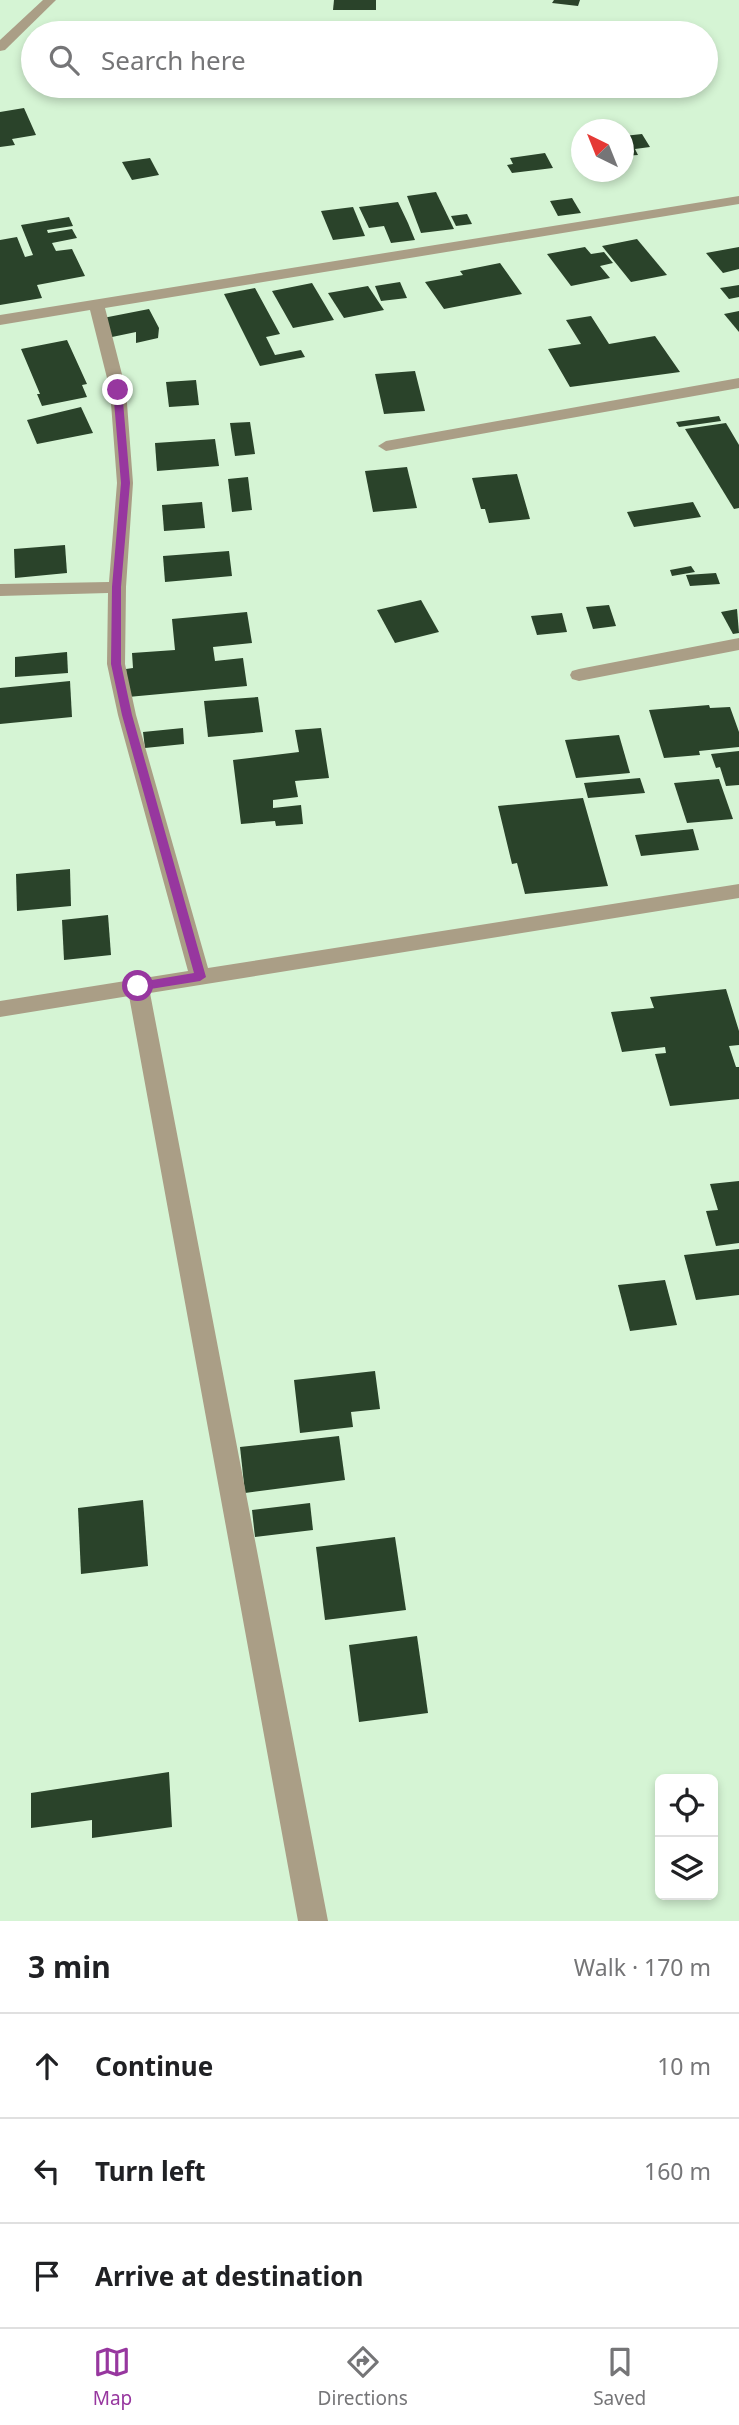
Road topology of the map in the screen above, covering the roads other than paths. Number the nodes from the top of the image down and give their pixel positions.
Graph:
1 (50, 0) edge
2 (28, 21) edge
3 (21, 27) edge
4 (0, 47) edge
5 (739, 200) edge
6 (96, 303) junction
7 (0, 320) edge
8 (739, 383) edge
9 (386, 446) dead end
10 (117, 587) junction
11 (0, 590) edge
12 (739, 644) edge
13 (579, 675) dead end
14 (739, 891) edge
15 (200, 977) junction
16 (138, 986) junction
17 (0, 1009) edge
18 (313, 1921) edge

1 - 2 street
3 - 4 street
5 - 6 street
6 - 7 street
6 - 10 street
8 - 9 street
10 - 11 street
10 - 15 street
12 - 13 street
14 - 15 street
15 - 16 street
16 - 17 street
16 - 18 street

